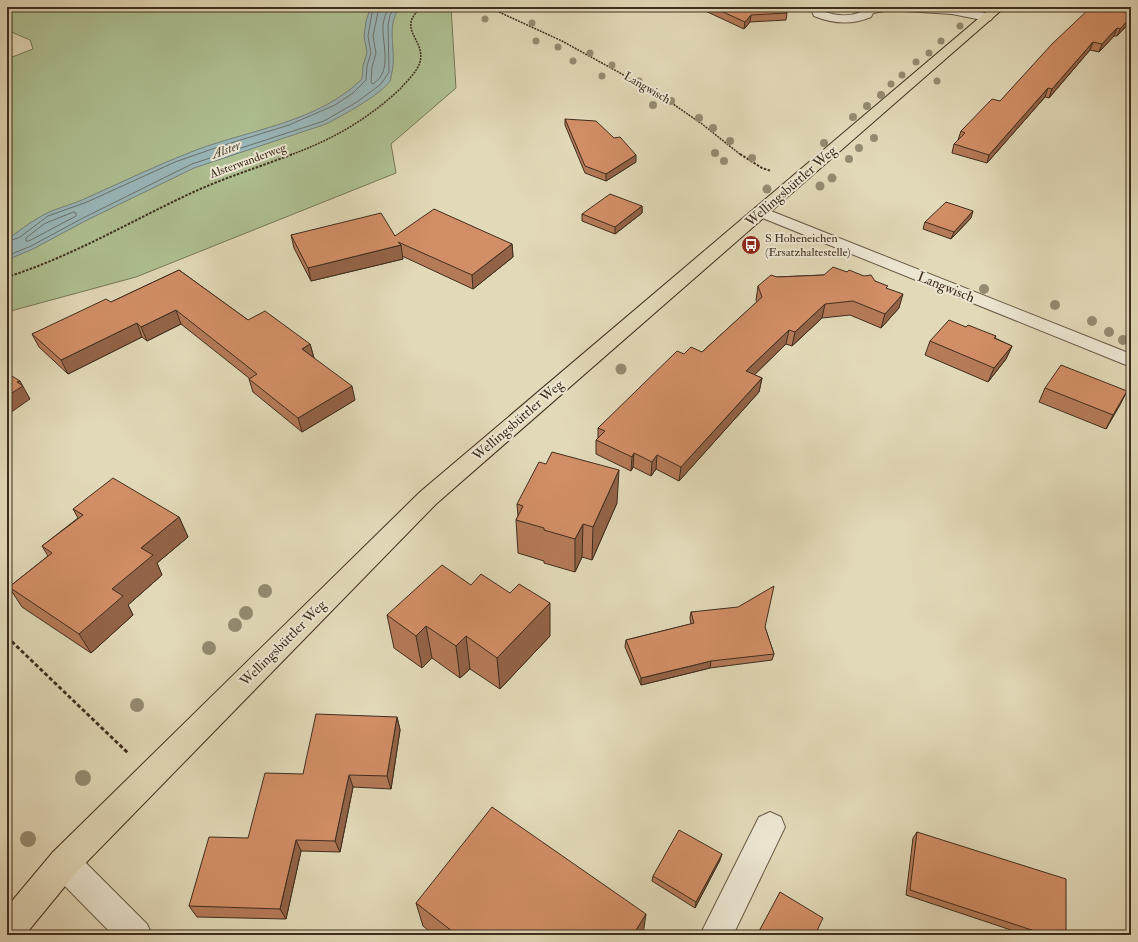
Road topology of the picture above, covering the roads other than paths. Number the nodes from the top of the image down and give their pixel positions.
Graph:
1 (816, 7) edge
2 (886, 7) edge
3 (904, 7) edge
4 (999, 7) edge
5 (987, 17) junction
6 (761, 212) junction
7 (1131, 361) edge
8 (770, 827) dead end
9 (64, 863) junction
10 (7, 932) edge
11 (136, 935) edge
12 (716, 935) edge

1 - 2 street
3 - 5 street
4 - 5 main road, Wellingsbüttler Weg
5 - 6 main road, Wellingsbüttler Weg
6 - 7 street, Langwisch
6 - 9 main road, Wellingsbüttler Weg
8 - 12 street
9 - 10 main road, Wellingsbüttler Weg
9 - 11 street

